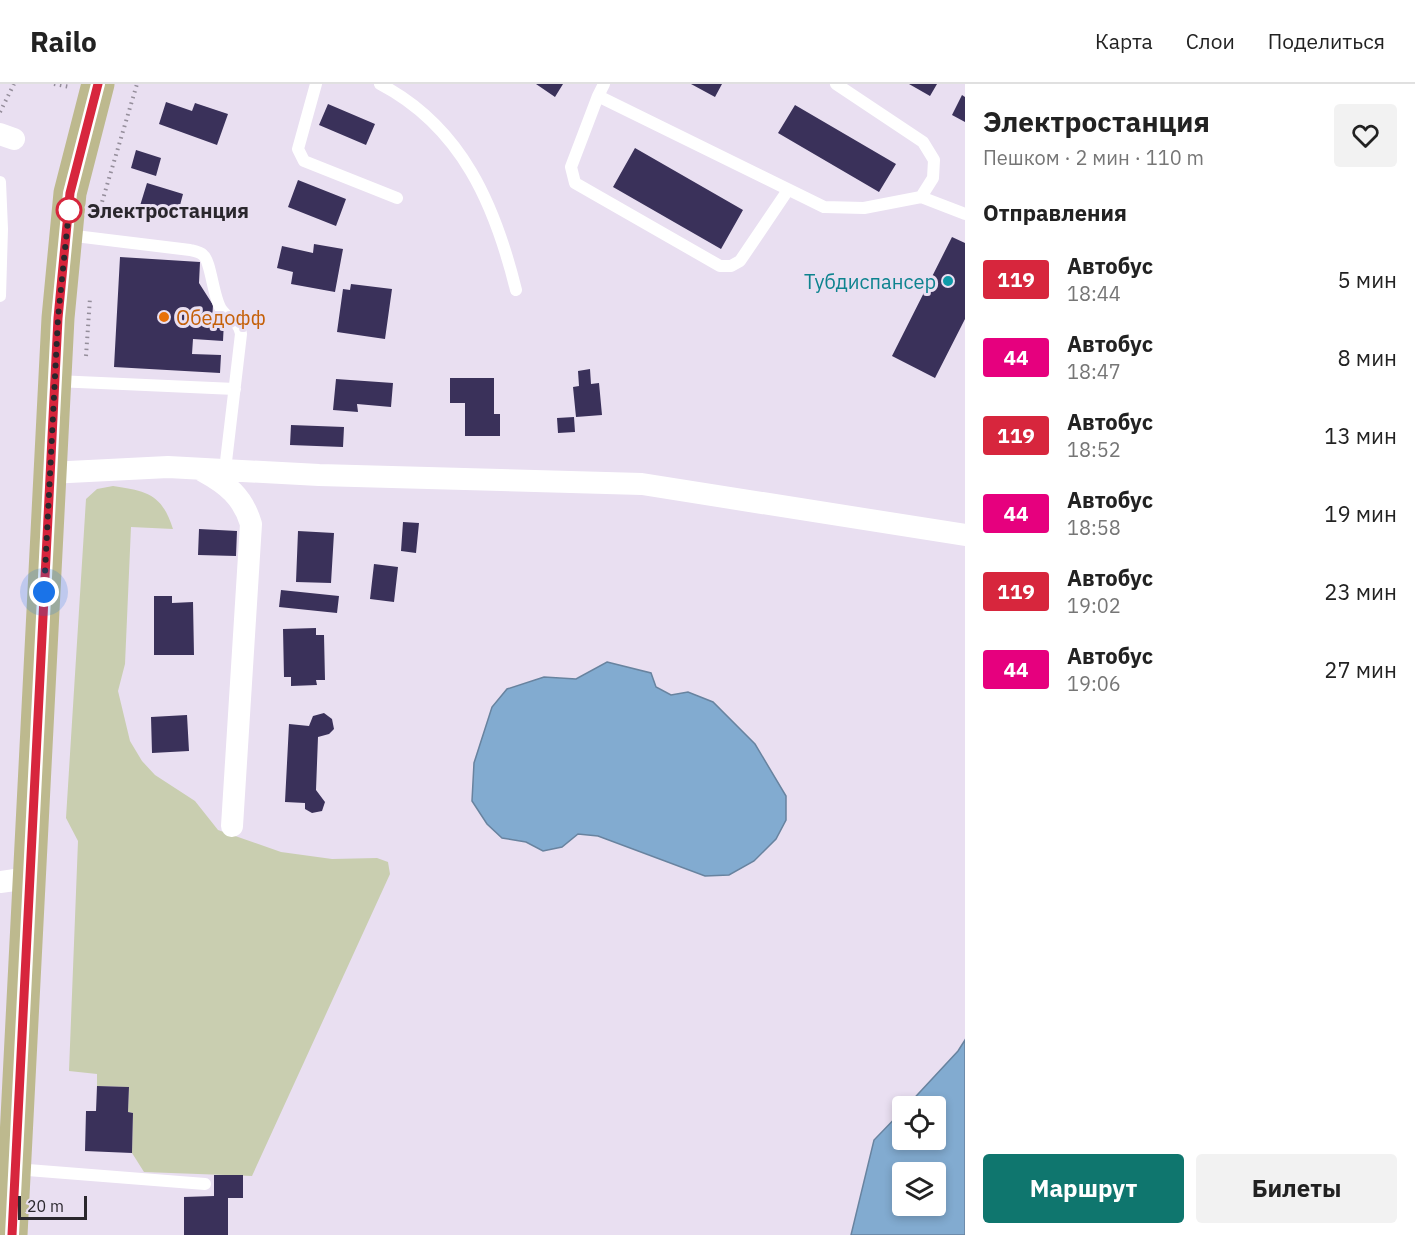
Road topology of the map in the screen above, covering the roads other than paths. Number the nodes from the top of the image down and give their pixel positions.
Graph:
1 (316, 84) edge
2 (380, 84) edge
3 (604, 84) edge
4 (836, 84) edge
5 (84, 86) edge
6 (598, 96) junction
7 (0, 182) edge
8 (788, 190) junction
9 (921, 197) junction
10 (397, 198) dead end
11 (965, 214) edge
12 (80, 236) junction
13 (0, 286) edge
14 (516, 290) dead end
15 (0, 296) edge
16 (70, 382) junction
17 (235, 389) junction
18 (199, 469) junction
19 (225, 470) junction
20 (50, 473) junction
21 (965, 535) edge
22 (232, 826) dead end
23 (15, 880) edge
24 (14, 1169) junction
25 (205, 1184) dead end
26 (12, 1235) edge

1 - 10 lane
2 - 14 lane
3 - 6 lane
4 - 9 lane
5 - 12 main road
6 - 8 lane
6 - 8 lane
7 - 13 lane
8 - 9 lane
9 - 11 lane
12 - 16 main road
12 - 17 lane
13 - 15 lane
16 - 17 lane
16 - 20 main road
17 - 19 lane
18 - 19 street
18 - 20 street
18 - 22 street
19 - 21 street
20 - 23 main road
23 - 24 main road
24 - 25 lane
24 - 26 main road

